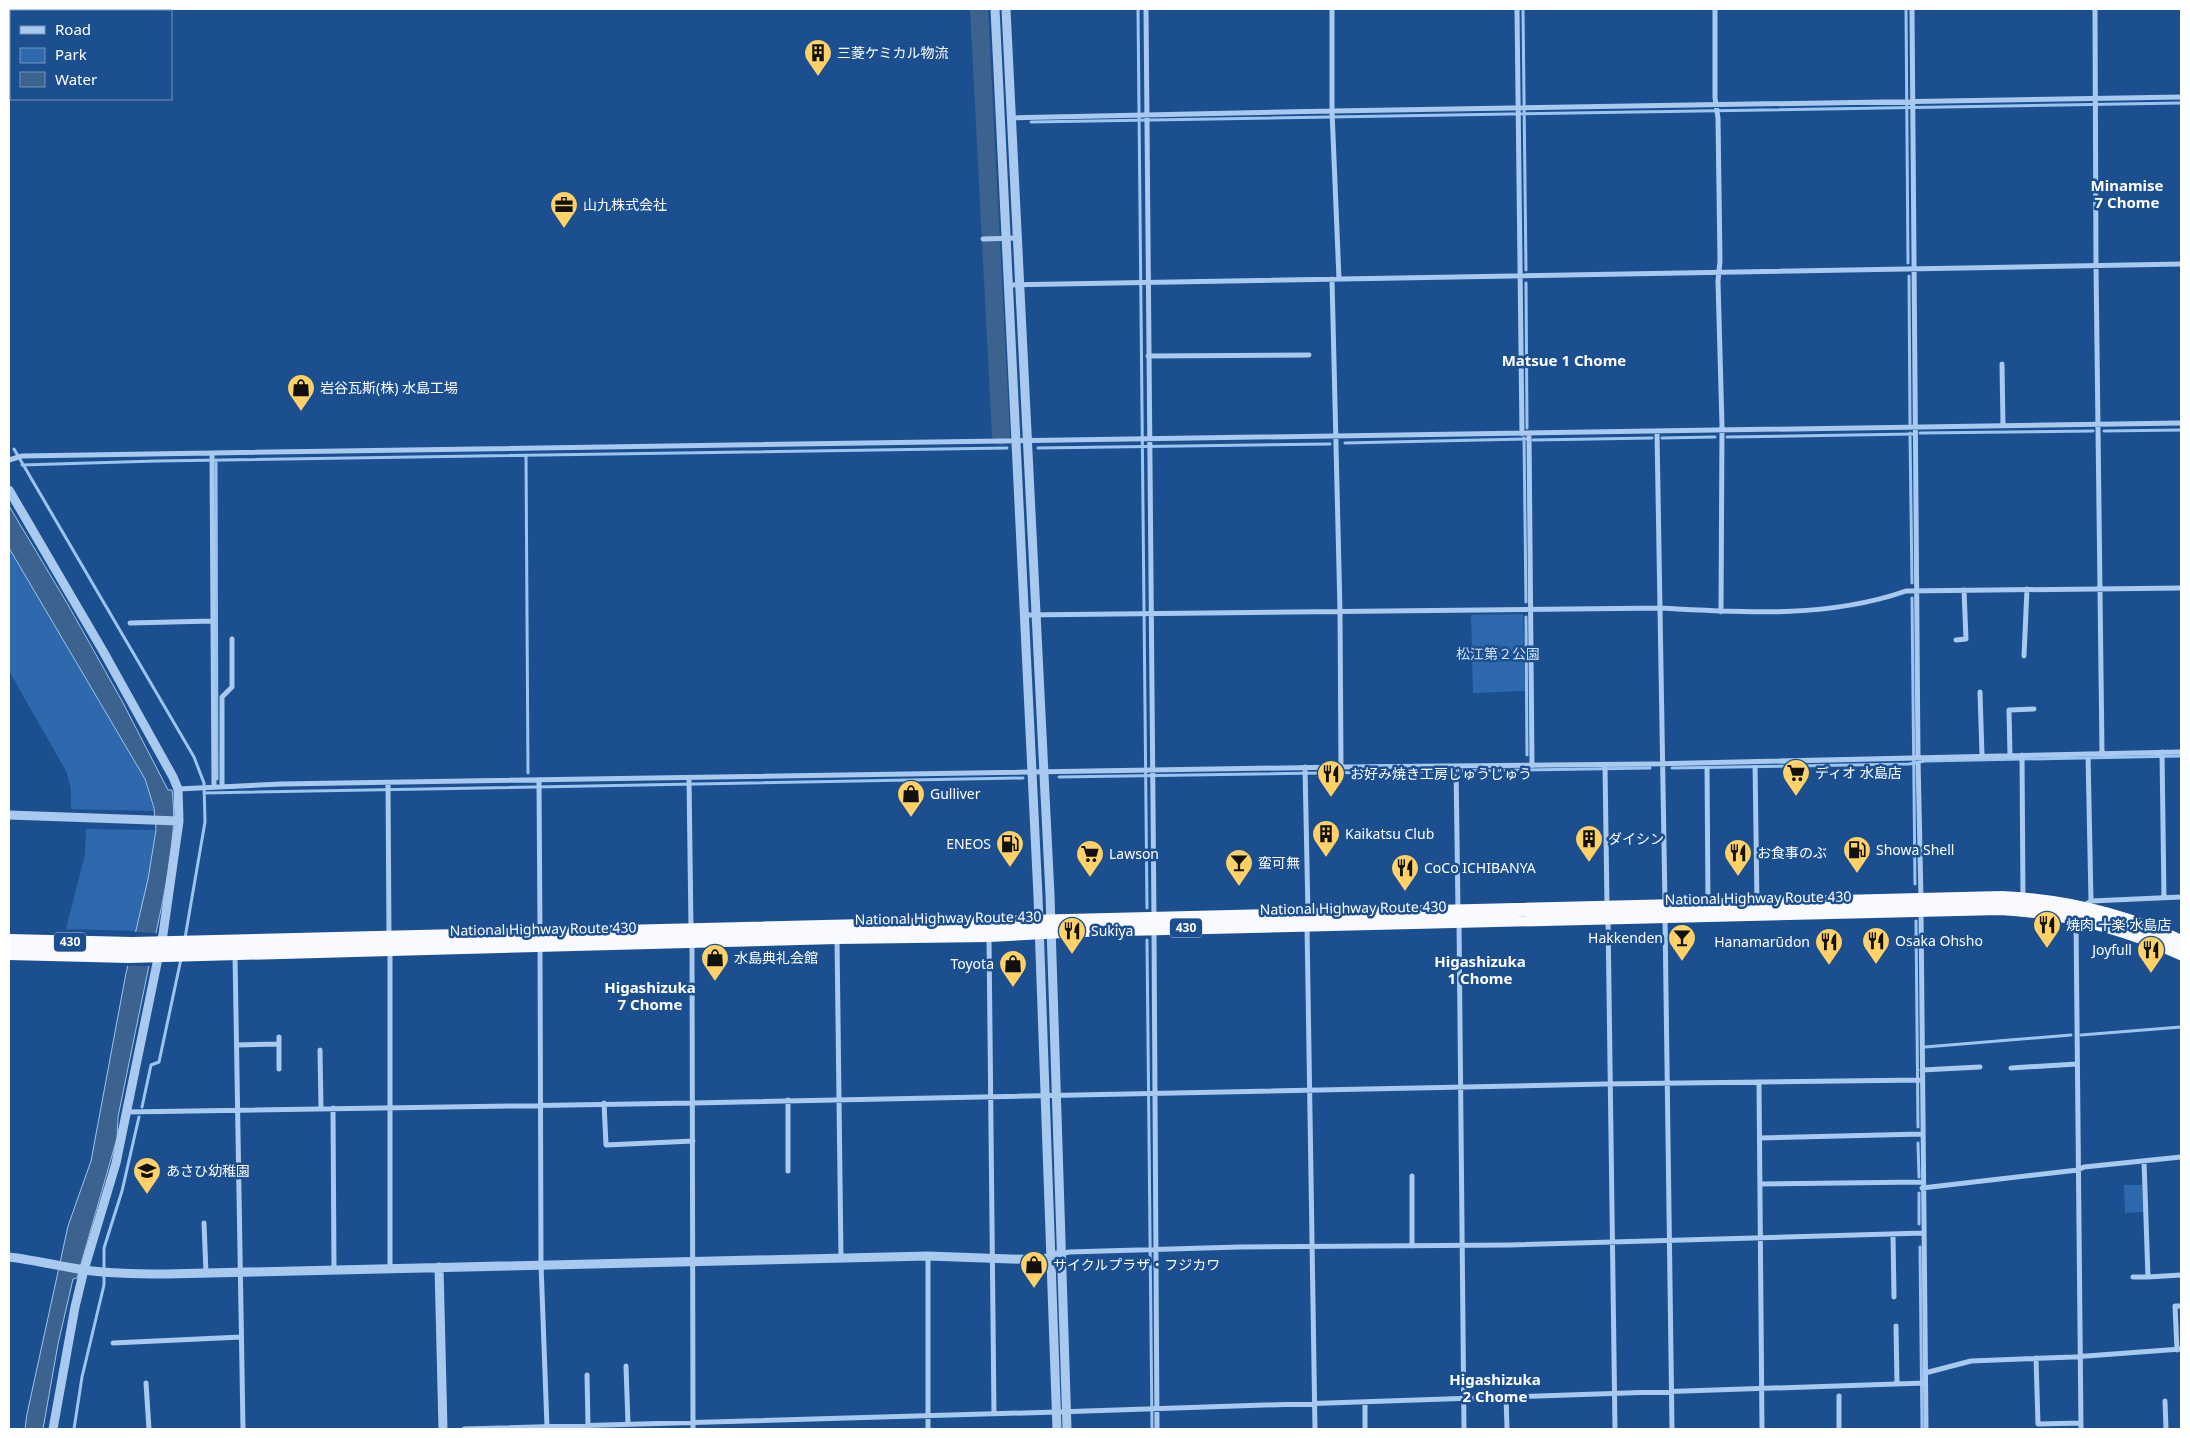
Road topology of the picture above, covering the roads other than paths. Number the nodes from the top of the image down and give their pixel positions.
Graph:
1 (994, 9) edge
2 (1006, 9) edge
3 (1146, 9) edge
4 (1332, 9) edge
5 (1517, 9) edge
6 (1715, 9) edge
7 (1912, 9) edge
8 (2096, 9) edge
9 (2181, 97) edge
10 (2097, 102) junction
11 (1910, 104) junction
12 (1717, 109) junction
13 (1521, 111) junction
14 (1332, 115) junction
15 (1011, 118) junction
16 (1145, 118) junction
17 (1000, 119) junction
18 (1002, 238) junction
19 (1017, 238) junction
20 (983, 239) dead end
21 (2181, 264) edge
22 (2096, 266) junction
23 (1915, 269) junction
24 (1720, 272) junction
25 (1520, 276) junction
26 (1332, 279) junction
27 (1339, 279) junction
28 (1145, 282) junction
29 (1008, 285) junction
30 (1019, 285) junction
31 (1309, 355) dead end
32 (1148, 356) junction
33 (2002, 364) dead end
34 (2098, 424) junction
35 (2181, 424) edge
36 (2003, 426) junction
37 (1915, 428) junction
38 (1658, 432) junction
39 (1721, 432) junction
40 (1529, 433) junction
41 (1522, 434) junction
42 (1336, 438) junction
43 (1016, 441) junction
44 (1027, 441) junction
45 (1149, 443) junction
46 (212, 458) junction
47 (11, 459) edge
48 (9, 490) edge
49 (2181, 588) edge
50 (2027, 589) junction
51 (2101, 589) junction
52 (1916, 590) junction
53 (1964, 590) junction
54 (1662, 608) junction
55 (1531, 609) junction
56 (1340, 611) junction
57 (1721, 612) junction
58 (1036, 614) junction
59 (1149, 614) junction
60 (1025, 615) junction
61 (213, 621) junction
62 (130, 623) dead end
63 (232, 639) dead end
64 (1956, 640) dead end
65 (2024, 656) dead end
66 (1980, 692) dead end
67 (2034, 709) dead end
68 (2181, 752) edge
69 (2102, 754) junction
70 (1982, 755) junction
71 (2010, 755) junction
72 (2162, 755) junction
73 (2088, 757) junction
74 (2022, 758) junction
75 (1917, 761) junction
76 (1662, 764) junction
77 (1756, 765) junction
78 (1532, 766) junction
79 (1707, 766) junction
80 (1341, 767) junction
81 (1605, 768) junction
82 (1456, 770) junction
83 (1033, 772) junction
84 (1043, 772) junction
85 (1305, 772) junction
86 (1149, 773) junction
87 (689, 782) junction
88 (539, 784) junction
89 (214, 786) junction
90 (222, 786) junction
91 (388, 787) junction
92 (178, 789) junction
93 (9, 815) edge
94 (176, 821) junction
95 (2181, 897) edge
96 (2164, 898) junction
97 (1921, 904) junction
98 (2022, 904) junction
99 (1757, 908) junction
100 (2083, 908) junction
101 (1708, 910) junction
102 (1665, 911) junction
103 (1608, 912) junction
104 (1458, 916) junction
105 (1308, 920) junction
106 (1154, 923) junction
107 (1045, 927) junction
108 (989, 935) junction
109 (692, 936) junction
110 (837, 937) junction
111 (540, 940) junction
112 (9, 942) edge
113 (2181, 942) edge
114 (389, 944) junction
115 (156, 949) junction
116 (182, 949) junction
117 (131, 950) junction
118 (235, 953) junction
119 (2181, 953) edge
120 (9, 954) edge
121 (279, 1037) dead end
122 (279, 1044) junction
123 (237, 1045) junction
124 (320, 1050) dead end
125 (2077, 1064) junction
126 (1980, 1067) dead end
127 (2011, 1068) dead end
128 (280, 1069) dead end
129 (1922, 1070) junction
130 (1919, 1081) junction
131 (1759, 1082) junction
132 (1667, 1084) junction
133 (1611, 1085) junction
134 (1460, 1087) junction
135 (1310, 1090) junction
136 (1153, 1093) junction
137 (990, 1096) junction
138 (1045, 1096) junction
139 (1056, 1096) junction
140 (839, 1099) junction
141 (788, 1100) junction
142 (693, 1103) junction
143 (540, 1104) junction
144 (604, 1104) junction
145 (391, 1107) junction
146 (321, 1108) junction
147 (333, 1108) junction
148 (238, 1110) junction
149 (127, 1112) junction
150 (1922, 1134) junction
151 (1760, 1138) junction
152 (693, 1141) junction
153 (2181, 1157) edge
154 (2144, 1161) junction
155 (2078, 1170) junction
156 (788, 1171) dead end
157 (1412, 1176) dead end
158 (1922, 1182) junction
159 (1760, 1184) junction
160 (1922, 1188) junction
161 (204, 1223) dead end
162 (1924, 1233) junction
163 (1893, 1234) junction
164 (1761, 1237) junction
165 (1669, 1240) junction
166 (1614, 1242) junction
167 (1462, 1245) junction
168 (1412, 1246) junction
169 (1312, 1248) junction
170 (1152, 1250) junction
171 (1056, 1255) junction
172 (9, 1256) edge
173 (928, 1256) junction
174 (841, 1258) junction
175 (992, 1258) junction
176 (693, 1261) junction
177 (541, 1264) junction
178 (439, 1267) junction
179 (82, 1269) junction
180 (390, 1269) junction
181 (334, 1270) junction
182 (240, 1272) junction
183 (206, 1273) junction
184 (2181, 1275) edge
185 (2133, 1277) dead end
186 (2148, 1277) junction
187 (1894, 1296) dead end
188 (2181, 1306) edge
189 (1896, 1326) dead end
190 (241, 1337) junction
191 (113, 1343) dead end
192 (2179, 1350) edge
193 (2081, 1356) junction
194 (2036, 1358) junction
195 (626, 1366) dead end
196 (1925, 1374) junction
197 (587, 1376) dead end
198 (146, 1383) dead end
199 (1922, 1383) junction
200 (1897, 1384) junction
201 (1761, 1388) junction
202 (1671, 1391) junction
203 (1615, 1392) junction
204 (1506, 1396) junction
205 (1839, 1396) dead end
206 (1463, 1397) junction
207 (2165, 1401) dead end
208 (1365, 1402) junction
209 (1314, 1404) junction
210 (1153, 1408) junction
211 (1061, 1412) junction
212 (994, 1414) junction
213 (928, 1415) junction
214 (693, 1421) junction
215 (2081, 1423) junction
216 (628, 1424) junction
217 (588, 1425) junction
218 (547, 1427) junction
219 (53, 1429) edge
220 (149, 1429) edge
221 (243, 1429) edge
222 (443, 1429) edge
223 (464, 1429) edge
224 (693, 1429) edge
225 (928, 1429) edge
226 (1057, 1429) edge
227 (1066, 1429) edge
228 (1158, 1429) edge
229 (1315, 1429) edge
230 (1364, 1429) edge
231 (1464, 1429) edge
232 (1507, 1429) edge
233 (1615, 1429) edge
234 (1672, 1429) edge
235 (1762, 1429) edge
236 (1839, 1429) edge
237 (1926, 1429) edge
238 (2081, 1429) edge
239 (2166, 1429) edge

1 - 17 street
2 - 15 street
3 - 16 street
4 - 14 street
5 - 13 street
6 - 12 street
7 - 11 street
8 - 10 street
9 - 10 street
10 - 11 street
10 - 22 street
11 - 12 street
11 - 23 street
12 - 13 street
12 - 24 street
13 - 14 street
13 - 25 street
14 - 16 street
14 - 27 street
15 - 16 street
15 - 17 street
15 - 19 street
16 - 28 street
17 - 18 street
18 - 19 street
18 - 20 street
18 - 29 street
19 - 30 street
21 - 22 street
22 - 23 street
22 - 34 street
23 - 24 street
23 - 37 street
24 - 25 street
24 - 39 street
25 - 27 street
25 - 41 street
26 - 27 street
26 - 28 street
26 - 42 street
28 - 30 street
28 - 32 street
29 - 30 street
29 - 43 street
30 - 44 street
31 - 32 street
32 - 45 street
33 - 36 street
34 - 35 street
34 - 36 street
34 - 51 street
36 - 37 street
37 - 39 street
37 - 52 street
38 - 39 street
38 - 40 street
38 - 54 street
39 - 57 street
40 - 41 street
40 - 55 street
41 - 42 street
42 - 45 street
42 - 56 street
43 - 44 street
43 - 46 street
43 - 60 street
44 - 45 street
44 - 58 street
45 - 59 street
46 - 47 street
46 - 61 street
48 - 92 street
49 - 51 street
50 - 51 street
50 - 53 street
50 - 65 street
51 - 69 street
52 - 53 street
52 - 57 street
52 - 75 street
53 - 64 street
54 - 55 street
54 - 57 street
54 - 76 street
55 - 56 street
55 - 78 street
56 - 59 street
56 - 80 street
58 - 59 street
58 - 60 street
58 - 84 street
59 - 86 street
60 - 83 street
61 - 62 street
61 - 89 street
63 - 90 street
66 - 70 street
67 - 71 street
68 - 72 street
69 - 72 street
69 - 73 street
70 - 71 street
70 - 75 street
71 - 74 street
72 - 96 street
73 - 74 street
73 - 100 street
74 - 98 street
75 - 77 street
75 - 97 street
76 - 79 street
76 - 81 street
76 - 102 street
77 - 79 street
77 - 99 street
78 - 81 street
78 - 82 street
79 - 101 street
80 - 82 street
80 - 85 street
81 - 103 street
82 - 104 street
83 - 84 street
83 - 87 street
83 - 107 street
84 - 86 street
84 - 107 street
85 - 86 street
85 - 105 street
86 - 106 street
87 - 88 street
87 - 109 street
88 - 91 street
88 - 111 street
89 - 90 street
89 - 92 street
90 - 91 street
91 - 114 street
92 - 94 street
93 - 94 street
94 - 115 street
95 - 96 street
96 - 100 street
97 - 98 highway, National Highway Route 430 / 430
97 - 99 highway, National Highway Route 430 / 430
97 - 129 street
98 - 100 highway, National Highway Route 430 / 430
99 - 101 highway, National Highway Route 430 / 430
100 - 113 highway, National Highway Route 430 / 430
100 - 119 highway, National Highway Route 430 / 430
100 - 125 street
101 - 102 highway, National Highway Route 430 / 430
102 - 103 highway, National Highway Route 430 / 430
102 - 132 street
103 - 104 highway, National Highway Route 430 / 430
103 - 133 street
104 - 105 highway, National Highway Route 430 / 430
104 - 134 street
105 - 106 highway, National Highway Route 430 / 430
105 - 135 street
106 - 107 highway, National Highway Route 430 / 430
106 - 136 street
107 - 108 highway, National Highway Route 430 / 430
107 - 109 highway, National Highway Route 430 / 430
107 - 138 street
107 - 139 street
108 - 110 highway, National Highway Route 430 / 430
108 - 137 street
109 - 110 highway, National Highway Route 430 / 430
109 - 111 highway, National Highway Route 430 / 430
109 - 142 street
110 - 140 street
111 - 114 highway, National Highway Route 430 / 430
111 - 143 street
112 - 117 highway, National Highway Route 430 / 430
114 - 116 highway, National Highway Route 430 / 430
114 - 118 highway, National Highway Route 430 / 430
114 - 145 street
115 - 116 highway, National Highway Route 430 / 430
115 - 117 highway, National Highway Route 430 / 430
115 - 149 street
116 - 118 highway, National Highway Route 430 / 430
117 - 120 highway, National Highway Route 430 / 430
118 - 123 street
121 - 122 street
122 - 123 street
122 - 128 street
123 - 148 street
124 - 146 street
125 - 127 street
125 - 155 street
126 - 129 street
129 - 130 street
130 - 131 street
130 - 150 street
131 - 132 street
131 - 151 street
132 - 133 street
132 - 165 street
133 - 134 street
133 - 166 street
134 - 135 street
134 - 167 street
135 - 136 street
135 - 169 street
136 - 139 street
136 - 170 street
137 - 138 street
137 - 140 street
137 - 175 street
138 - 139 street
138 - 171 street
139 - 171 street
140 - 141 street
140 - 174 street
141 - 142 street
141 - 156 street
142 - 144 street
142 - 152 street
143 - 144 street
143 - 145 street
143 - 177 street
144 - 152 street
145 - 147 street
145 - 180 street
146 - 147 street
146 - 148 street
147 - 181 street
148 - 149 street
148 - 182 street
149 - 179 street
150 - 151 street
150 - 158 street
151 - 159 street
152 - 176 street
153 - 154 street
154 - 155 street
154 - 186 street
155 - 160 street
155 - 193 street
157 - 168 street
158 - 159 street
158 - 160 street
159 - 164 street
160 - 162 street
161 - 183 street
162 - 163 street
162 - 196 street
163 - 164 street
163 - 187 street
164 - 165 street
164 - 201 street
165 - 166 street
165 - 202 street
166 - 167 street
166 - 203 street
167 - 168 street
167 - 206 street
168 - 169 street
169 - 170 street
169 - 209 street
170 - 171 street
170 - 210 street
171 - 175 street
171 - 211 street
172 - 179 street
173 - 174 street
173 - 175 street
173 - 213 street
174 - 176 street
175 - 212 street
176 - 177 street
176 - 214 street
177 - 178 street
177 - 218 street
178 - 180 street
178 - 222 street
179 - 183 street
179 - 219 street
180 - 181 street
181 - 182 street
182 - 183 street
182 - 190 street
184 - 186 street
185 - 186 street
188 - 192 street
189 - 200 street
190 - 191 street
190 - 221 street
192 - 193 street
193 - 194 street
193 - 215 street
194 - 196 street
194 - 215 street
195 - 216 street
196 - 199 street
197 - 217 street
198 - 220 street
199 - 200 street
199 - 237 street
200 - 201 street
201 - 202 street
201 - 235 street
202 - 203 street
202 - 234 street
203 - 204 street
203 - 233 street
204 - 206 street
204 - 232 street
205 - 236 street
206 - 208 street
206 - 231 street
207 - 239 street
208 - 209 street
208 - 230 street
209 - 210 street
209 - 229 street
210 - 211 street
210 - 228 street
211 - 212 street
211 - 226 street
211 - 227 street
212 - 213 street
213 - 214 street
213 - 225 street
214 - 216 street
214 - 224 street
215 - 238 street
216 - 217 street
217 - 218 street
218 - 223 street

